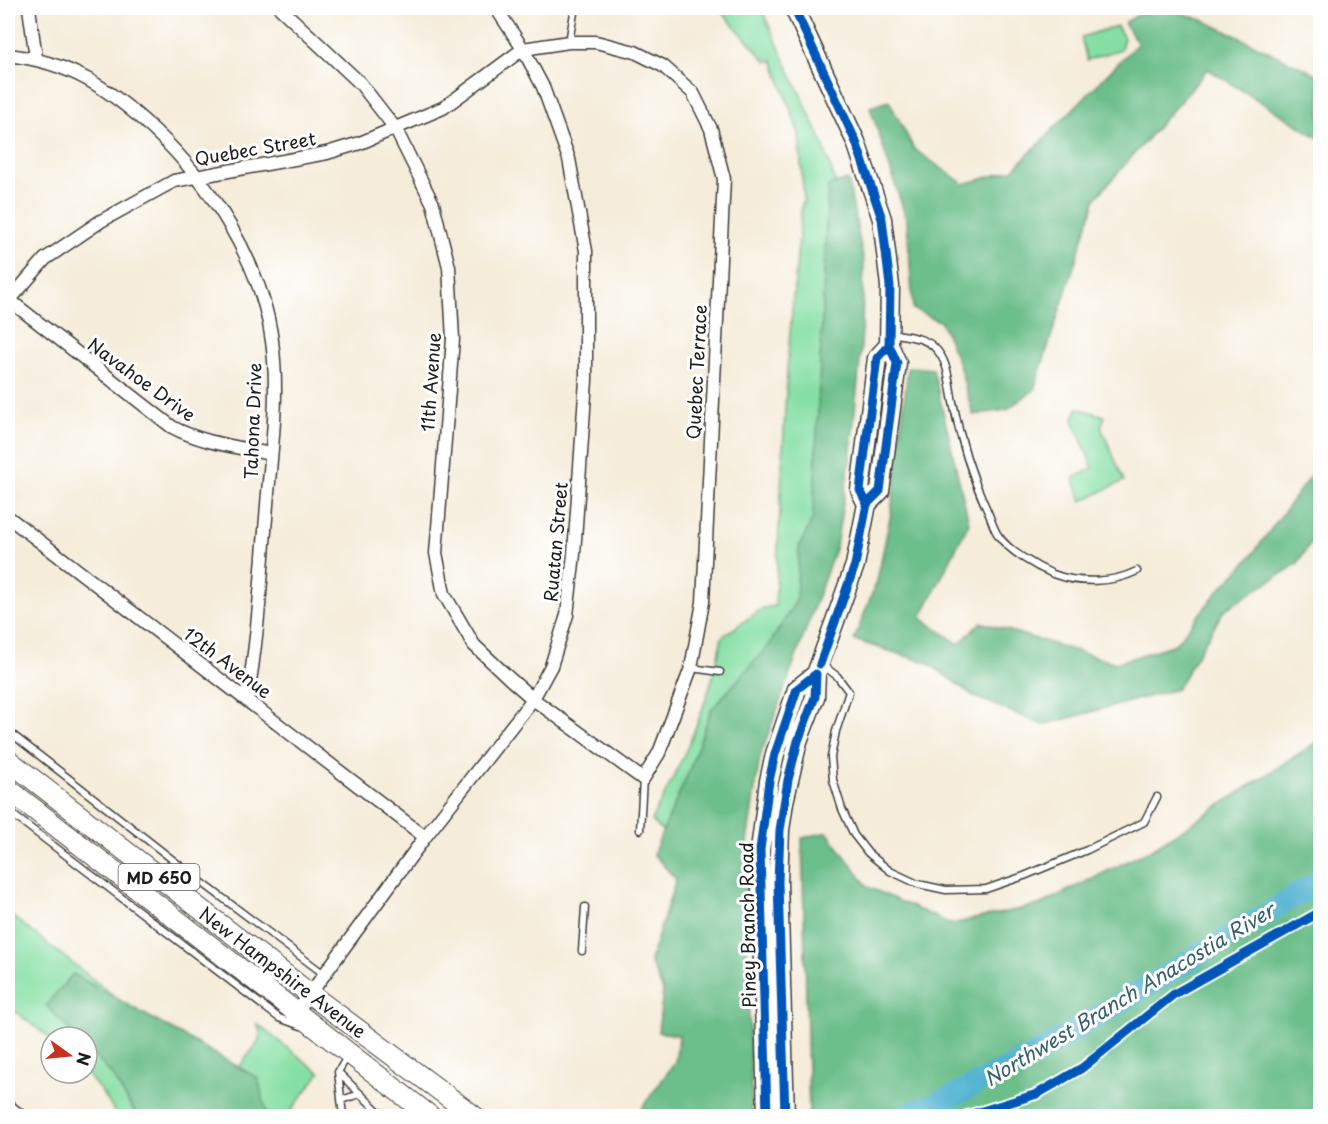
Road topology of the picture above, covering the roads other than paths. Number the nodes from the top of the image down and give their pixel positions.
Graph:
1 (29, 8) edge
2 (280, 8) edge
3 (496, 8) edge
4 (578, 8) edge
5 (795, 8) edge
6 (569, 42) junction
7 (523, 49) junction
8 (8, 55) edge
9 (36, 58) junction
10 (395, 128) junction
11 (198, 177) junction
12 (8, 301) edge
13 (890, 339) junction
14 (271, 454) junction
15 (8, 517) edge
16 (1137, 571) dead end
17 (691, 668) junction
18 (818, 669) junction
19 (720, 672) dead end
20 (247, 699) junction
21 (533, 699) junction
22 (8, 731) edge
23 (8, 760) edge
24 (643, 779) junction
25 (8, 789) edge
26 (1157, 797) dead end
27 (8, 811) edge
28 (640, 830) dead end
29 (425, 837) junction
30 (585, 907) dead end
31 (582, 951) dead end
32 (324, 975) junction
33 (310, 994) junction
34 (296, 1013) junction
35 (323, 1034) junction
36 (349, 1053) junction
37 (338, 1072) junction
38 (360, 1094) junction
39 (341, 1100) junction
40 (8, 1106) edge
41 (20, 1116) edge
42 (343, 1116) edge
43 (383, 1116) edge
44 (430, 1116) edge
45 (474, 1116) edge
46 (767, 1116) edge
47 (785, 1116) edge

1 - 9 street
2 - 10 street, 11th Avenue
3 - 7 street, Ruatan Street
4 - 6 lane
5 - 13 main road, Piney Branch Road
6 - 7 street, Quebec Terrace
6 - 17 street, Quebec Terrace
7 - 10 street, Quebec Street
7 - 21 street, Ruatan Street
8 - 9 street, Tahona Drive
9 - 11 street, Tahona Drive
10 - 11 street, Quebec Street
10 - 21 street, 11th Avenue
11 - 12 street, Quebec Street
11 - 14 street, Tahona Drive
12 - 14 street, Navahoe Drive
13 - 16 lane
13 - 18 main road, Piney Branch Road
14 - 20 street, Tahona Drive
15 - 20 street, 12th Avenue
17 - 19 lane
17 - 24 street, Quebec Terrace
18 - 26 lane
18 - 46 main road, Piney Branch Road
18 - 47 main road, Piney Branch Road
20 - 29 street, 12th Avenue
21 - 24 street, 11th Avenue
21 - 29 street, Ruatan Street
22 - 32 lane
23 - 33 main road, New Hampshire Avenue / MD 650
24 - 28 lane
25 - 34 main road, New Hampshire Avenue / MD 650
27 - 35 lane
29 - 32 street, Ruatan Street
30 - 31 lane
32 - 33 street, Ruatan Street
33 - 34 street, Ruatan Street
33 - 45 main road, New Hampshire Avenue / MD 650
34 - 35 main road, New Hampshire Avenue / MD 650
35 - 36 main road, New Hampshire Avenue / MD 650
36 - 37 lane
36 - 44 main road, New Hampshire Avenue / MD 650
37 - 38 lane
37 - 39 lane
38 - 39 lane
38 - 43 lane
39 - 42 lane
40 - 41 street

